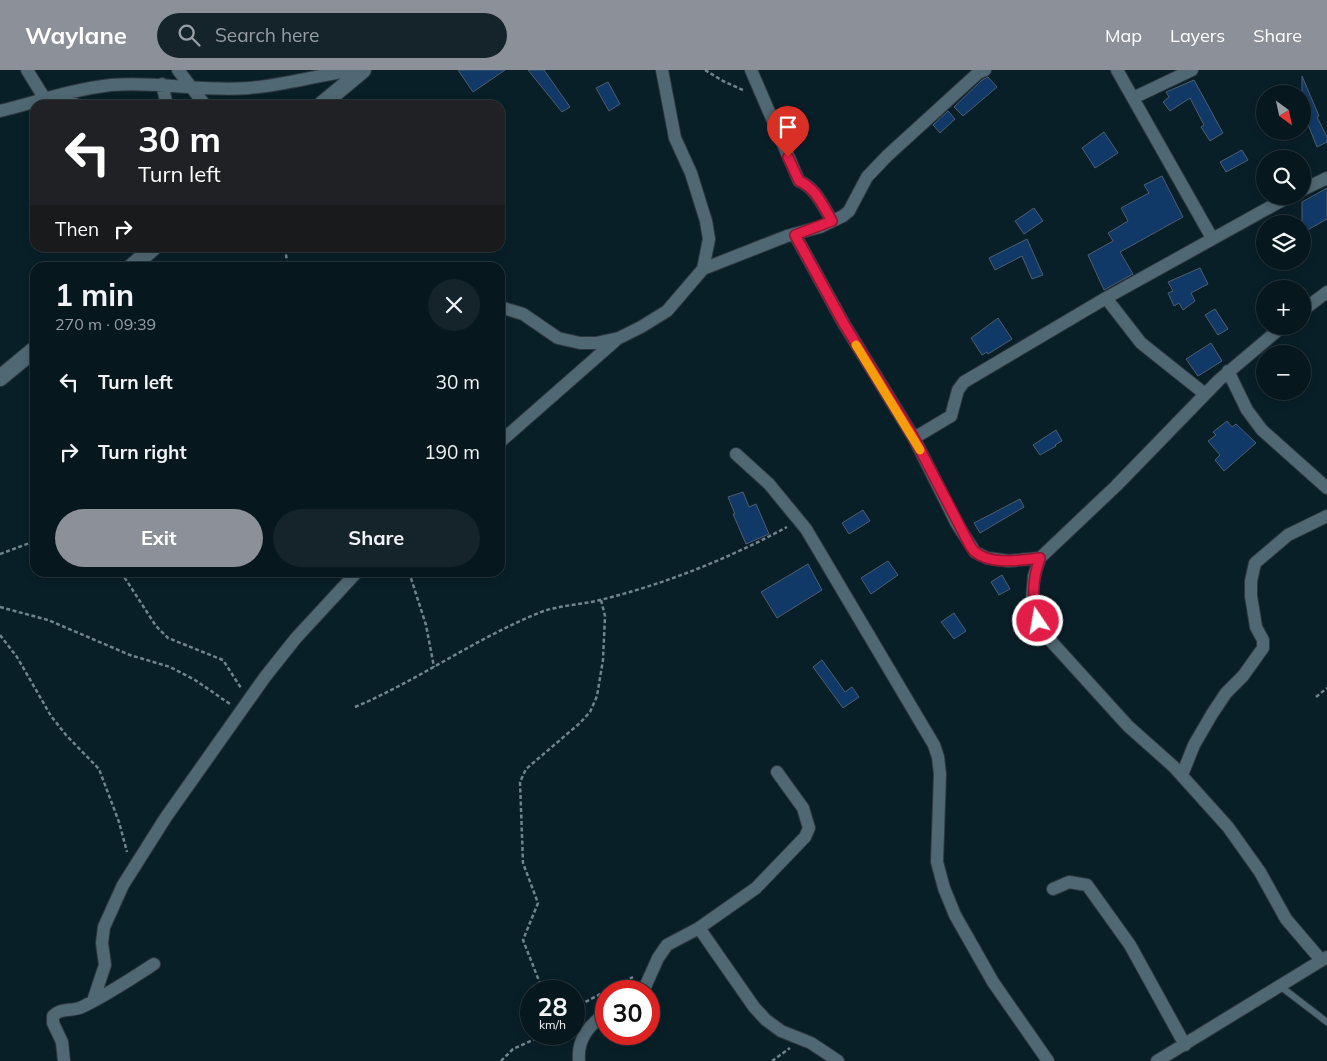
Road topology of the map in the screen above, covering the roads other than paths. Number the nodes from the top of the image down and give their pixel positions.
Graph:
1 (27, 70) edge
2 (178, 70) edge
3 (358, 70) edge
4 (363, 70) edge
5 (662, 70) edge
6 (750, 70) edge
7 (985, 70) edge
8 (1117, 70) edge
9 (1192, 70) edge
10 (162, 84) junction
11 (192, 87) junction
12 (1133, 98) junction
13 (44, 100) joint
14 (166, 100) edge
15 (201, 100) edge
16 (327, 100) edge
17 (30, 104) edge
18 (0, 111) edge
19 (1327, 178) edge
20 (1311, 186) edge
21 (1273, 205) edge
22 (832, 221) junction
23 (795, 235) junction
24 (1212, 238) junction
25 (148, 252) edge
26 (137, 262) edge
27 (703, 269) junction
28 (1327, 292) edge
29 (1106, 298) junction
30 (1311, 304) edge
31 (505, 309) edge
32 (1272, 335) edge
33 (619, 338) junction
34 (30, 353) edge
35 (1228, 371) junction
36 (0, 378) edge
37 (1205, 394) junction
38 (505, 438) edge
39 (914, 438) junction
40 (736, 454) dead end
41 (1327, 488) edge
42 (1327, 516) edge
43 (1040, 558) junction
44 (352, 577) edge
45 (777, 772) dead end
46 (1182, 775) junction
47 (1053, 889) dead end
48 (700, 928) junction
49 (1324, 959) edge
50 (154, 964) dead end
51 (648, 980) edge
52 (1280, 986) junction
53 (93, 1001) junction
54 (1327, 1022) edge
55 (595, 1023) edge
56 (1185, 1045) junction
57 (64, 1061) edge
58 (579, 1061) edge
59 (838, 1061) edge
60 (1048, 1061) edge
61 (1157, 1061) edge

1 - 13 street
2 - 11 street
3 - 11 street
4 - 16 street
5 - 27 street
6 - 22 street
7 - 22 street
8 - 12 street
9 - 12 street
10 - 11 street
10 - 13 street
10 - 14 street
11 - 15 street
12 - 24 street
17 - 18 street
19 - 20 street
21 - 24 street
22 - 23 street
23 - 27 street
23 - 39 street
24 - 29 street
25 - 26 street
27 - 33 street
28 - 30 street
29 - 37 street
29 - 39 street
31 - 33 street
32 - 35 street
33 - 38 street
34 - 36 street
35 - 37 street
35 - 41 street
37 - 43 street
39 - 43 street
40 - 60 street
42 - 46 street
43 - 46 street
44 - 53 street
45 - 48 street
46 - 49 street
47 - 56 street
48 - 51 street
48 - 59 street
49 - 52 street
50 - 53 street
52 - 54 lane
52 - 56 street
53 - 57 street
55 - 58 street
56 - 61 street

